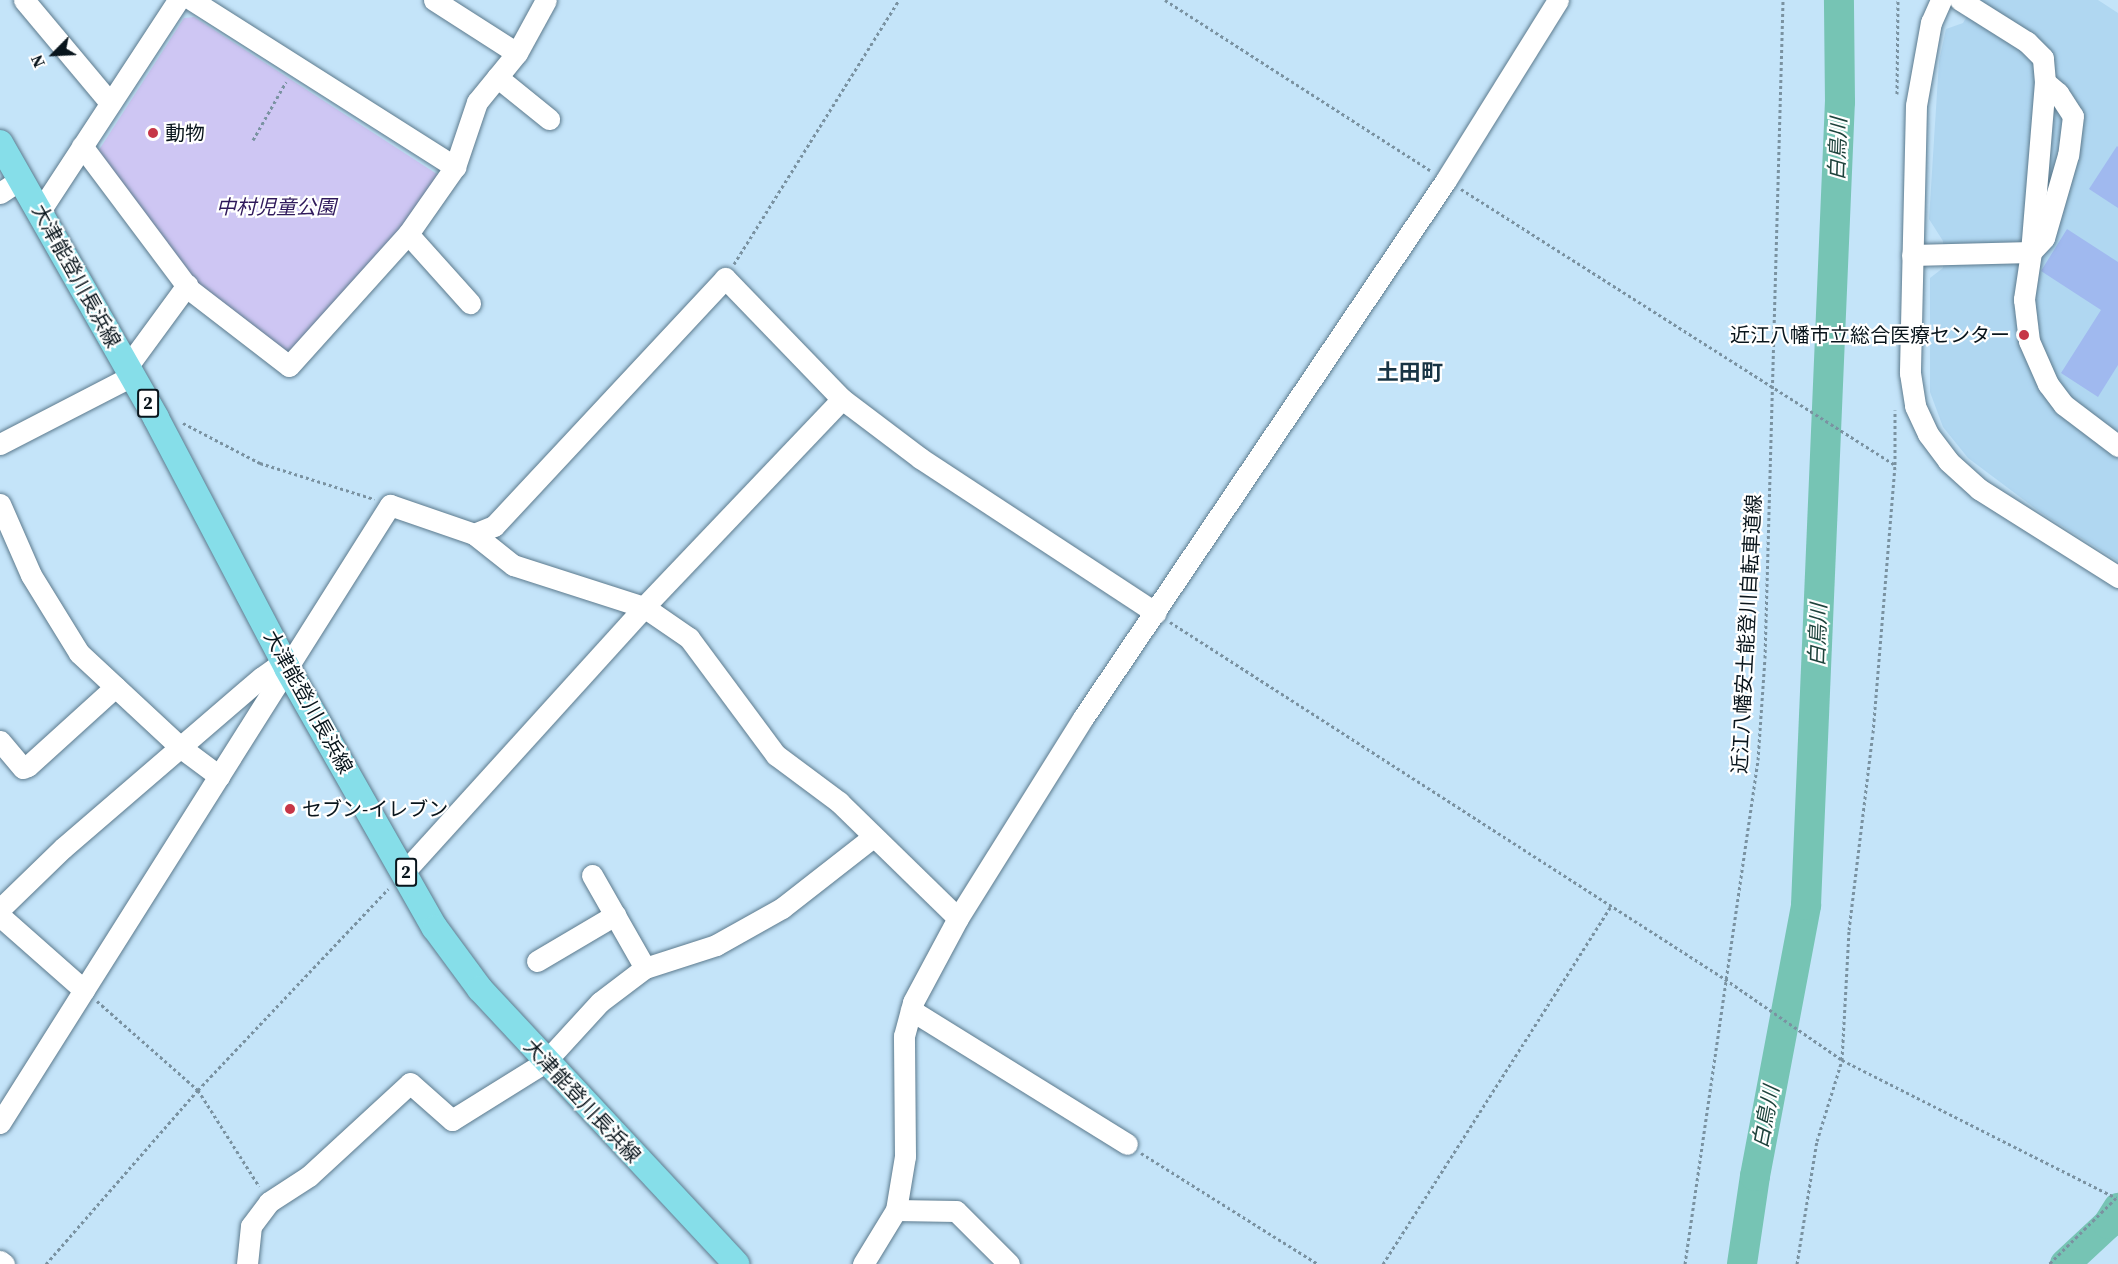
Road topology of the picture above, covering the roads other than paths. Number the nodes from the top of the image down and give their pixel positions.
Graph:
1 (24, 0) edge
2 (178, 0) edge
3 (192, 0) edge
4 (434, 0) edge
5 (546, 0) edge
6 (1558, 0) edge
7 (1941, 0) edge
8 (1960, 0) edge
9 (517, 53) junction
10 (497, 77) junction
11 (2045, 82) junction
12 (110, 103) junction
13 (549, 119) dead end
14 (0, 143) edge
15 (82, 146) junction
16 (454, 167) junction
17 (39, 211) junction
18 (408, 234) junction
19 (2031, 252) junction
20 (1912, 255) junction
21 (187, 285) junction
22 (470, 303) dead end
23 (129, 371) junction
24 (842, 399) junction
25 (0, 444) edge
26 (2118, 446) edge
27 (0, 504) edge
28 (474, 534) junction
29 (2118, 577) edge
30 (644, 607) junction
31 (1156, 613) junction
32 (287, 668) junction
33 (115, 687) junction
34 (0, 741) edge
35 (180, 747) junction
36 (219, 776) junction
37 (873, 837) junction
38 (405, 871) junction
39 (592, 875) dead end
40 (0, 909) edge
41 (615, 915) junction
42 (0, 916) edge
43 (958, 918) junction
44 (537, 961) dead end
45 (645, 968) junction
46 (84, 990) junction
47 (911, 1010) junction
48 (545, 1062) junction
49 (0, 1123) edge
50 (1127, 1144) road end
51 (896, 1210) junction
52 (0, 1261) edge
53 (4, 1264) edge
54 (247, 1264) edge
55 (736, 1264) edge
56 (863, 1264) edge
57 (1009, 1264) edge

1 - 12 street
2 - 12 street
3 - 16 street
4 - 9 street
5 - 9 street
6 - 31 street
7 - 20 street
8 - 11 street
9 - 10 street
10 - 13 street
10 - 16 street
11 - 19 street
11 - 19 street
12 - 15 street
14 - 17 main road, 大津能登川長浜線 / 2
15 - 17 street
15 - 21 street
16 - 18 street
17 - 23 main road, 大津能登川長浜線 / 2
18 - 21 street
18 - 22 street
19 - 20 street
19 - 26 street
20 - 29 street
21 - 23 street
23 - 25 street
23 - 32 main road, 大津能登川長浜線 / 2
24 - 28 street
24 - 30 street
24 - 31 street
27 - 33 street
28 - 30 street
28 - 32 street
30 - 37 street
30 - 38 street
31 - 43 street
32 - 35 street
32 - 36 street
32 - 38 main road, 大津能登川長浜線 / 2
33 - 34 street
33 - 35 street
35 - 36 street
35 - 40 street
36 - 46 street
37 - 43 street
37 - 45 street
38 - 48 main road, 大津能登川長浜線 / 2
39 - 41 street
41 - 44 street
41 - 45 street
42 - 46 street
43 - 47 street
45 - 48 street
46 - 49 street
47 - 50 street
47 - 51 street
48 - 54 street
48 - 55 main road, 大津能登川長浜線 / 2
51 - 56 street
51 - 57 street
52 - 53 street

